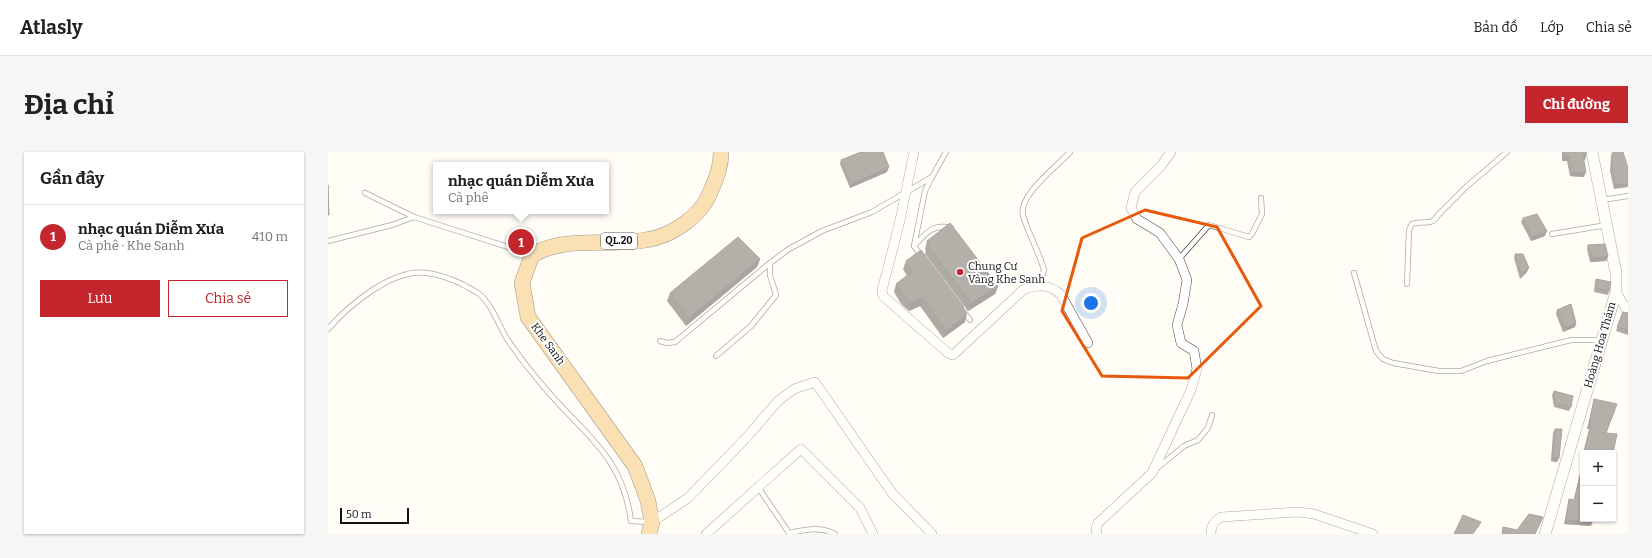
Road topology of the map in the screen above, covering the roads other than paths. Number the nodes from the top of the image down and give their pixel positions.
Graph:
1 (721, 152) edge
2 (914, 152) edge
3 (946, 152) edge
4 (1070, 152) edge
5 (1171, 152) edge
6 (1507, 152) edge
7 (1592, 152) edge
8 (932, 177) junction
9 (906, 191) junction
10 (365, 193) dead end
11 (1628, 196) edge
12 (1260, 198) dead end
13 (1602, 200) junction
14 (414, 217) junction
15 (1607, 225) junction
16 (955, 231) edge
17 (1552, 234) dead end
18 (328, 241) edge
19 (914, 246) junction
20 (532, 255) junction
21 (1179, 259) junction
22 (770, 263) junction
23 (926, 263) edge
24 (1354, 273) dead end
25 (1407, 284) dead end
26 (1035, 285) junction
27 (1616, 292) junction
28 (960, 307) edge
29 (1628, 312) edge
30 (970, 320) dead end
31 (328, 330) edge
32 (1602, 340) junction
33 (660, 341) dead end
34 (1088, 343) dead end
35 (716, 356) dead end
36 (1212, 415) dead end
37 (1152, 473) junction
38 (758, 487) junction
39 (650, 528) edge
40 (706, 534) edge
41 (834, 534) edge
42 (874, 534) edge
43 (932, 534) edge
44 (1097, 534) edge
45 (1211, 534) edge
46 (1373, 534) edge
47 (1545, 534) edge

1 - 20 highway, QL.20
2 - 9 street
3 - 8 lane
4 - 26 lane
5 - 21 street
6 - 25 lane
7 - 13 street, Hoàng Hoa Thám
8 - 9 lane
8 - 19 lane
9 - 22 lane
9 - 26 street
10 - 14 lane
11 - 13 lane
12 - 21 lane
13 - 15 street, Hoàng Hoa Thám
14 - 18 lane
14 - 20 lane
15 - 17 lane
15 - 27 street, Hoàng Hoa Thám
16 - 19 lane
19 - 23 lane
20 - 39 highway, Khe Sanh
21 - 37 street
22 - 33 lane
22 - 35 lane
24 - 32 lane
26 - 34 street
27 - 29 street
27 - 32 street, Hoàng Hoa Thám
28 - 30 lane
31 - 39 lane
32 - 47 street, Hoàng Hoa Thám
36 - 37 lane
37 - 44 street
38 - 40 street
38 - 41 lane
38 - 42 street
39 - 43 street
45 - 46 street

